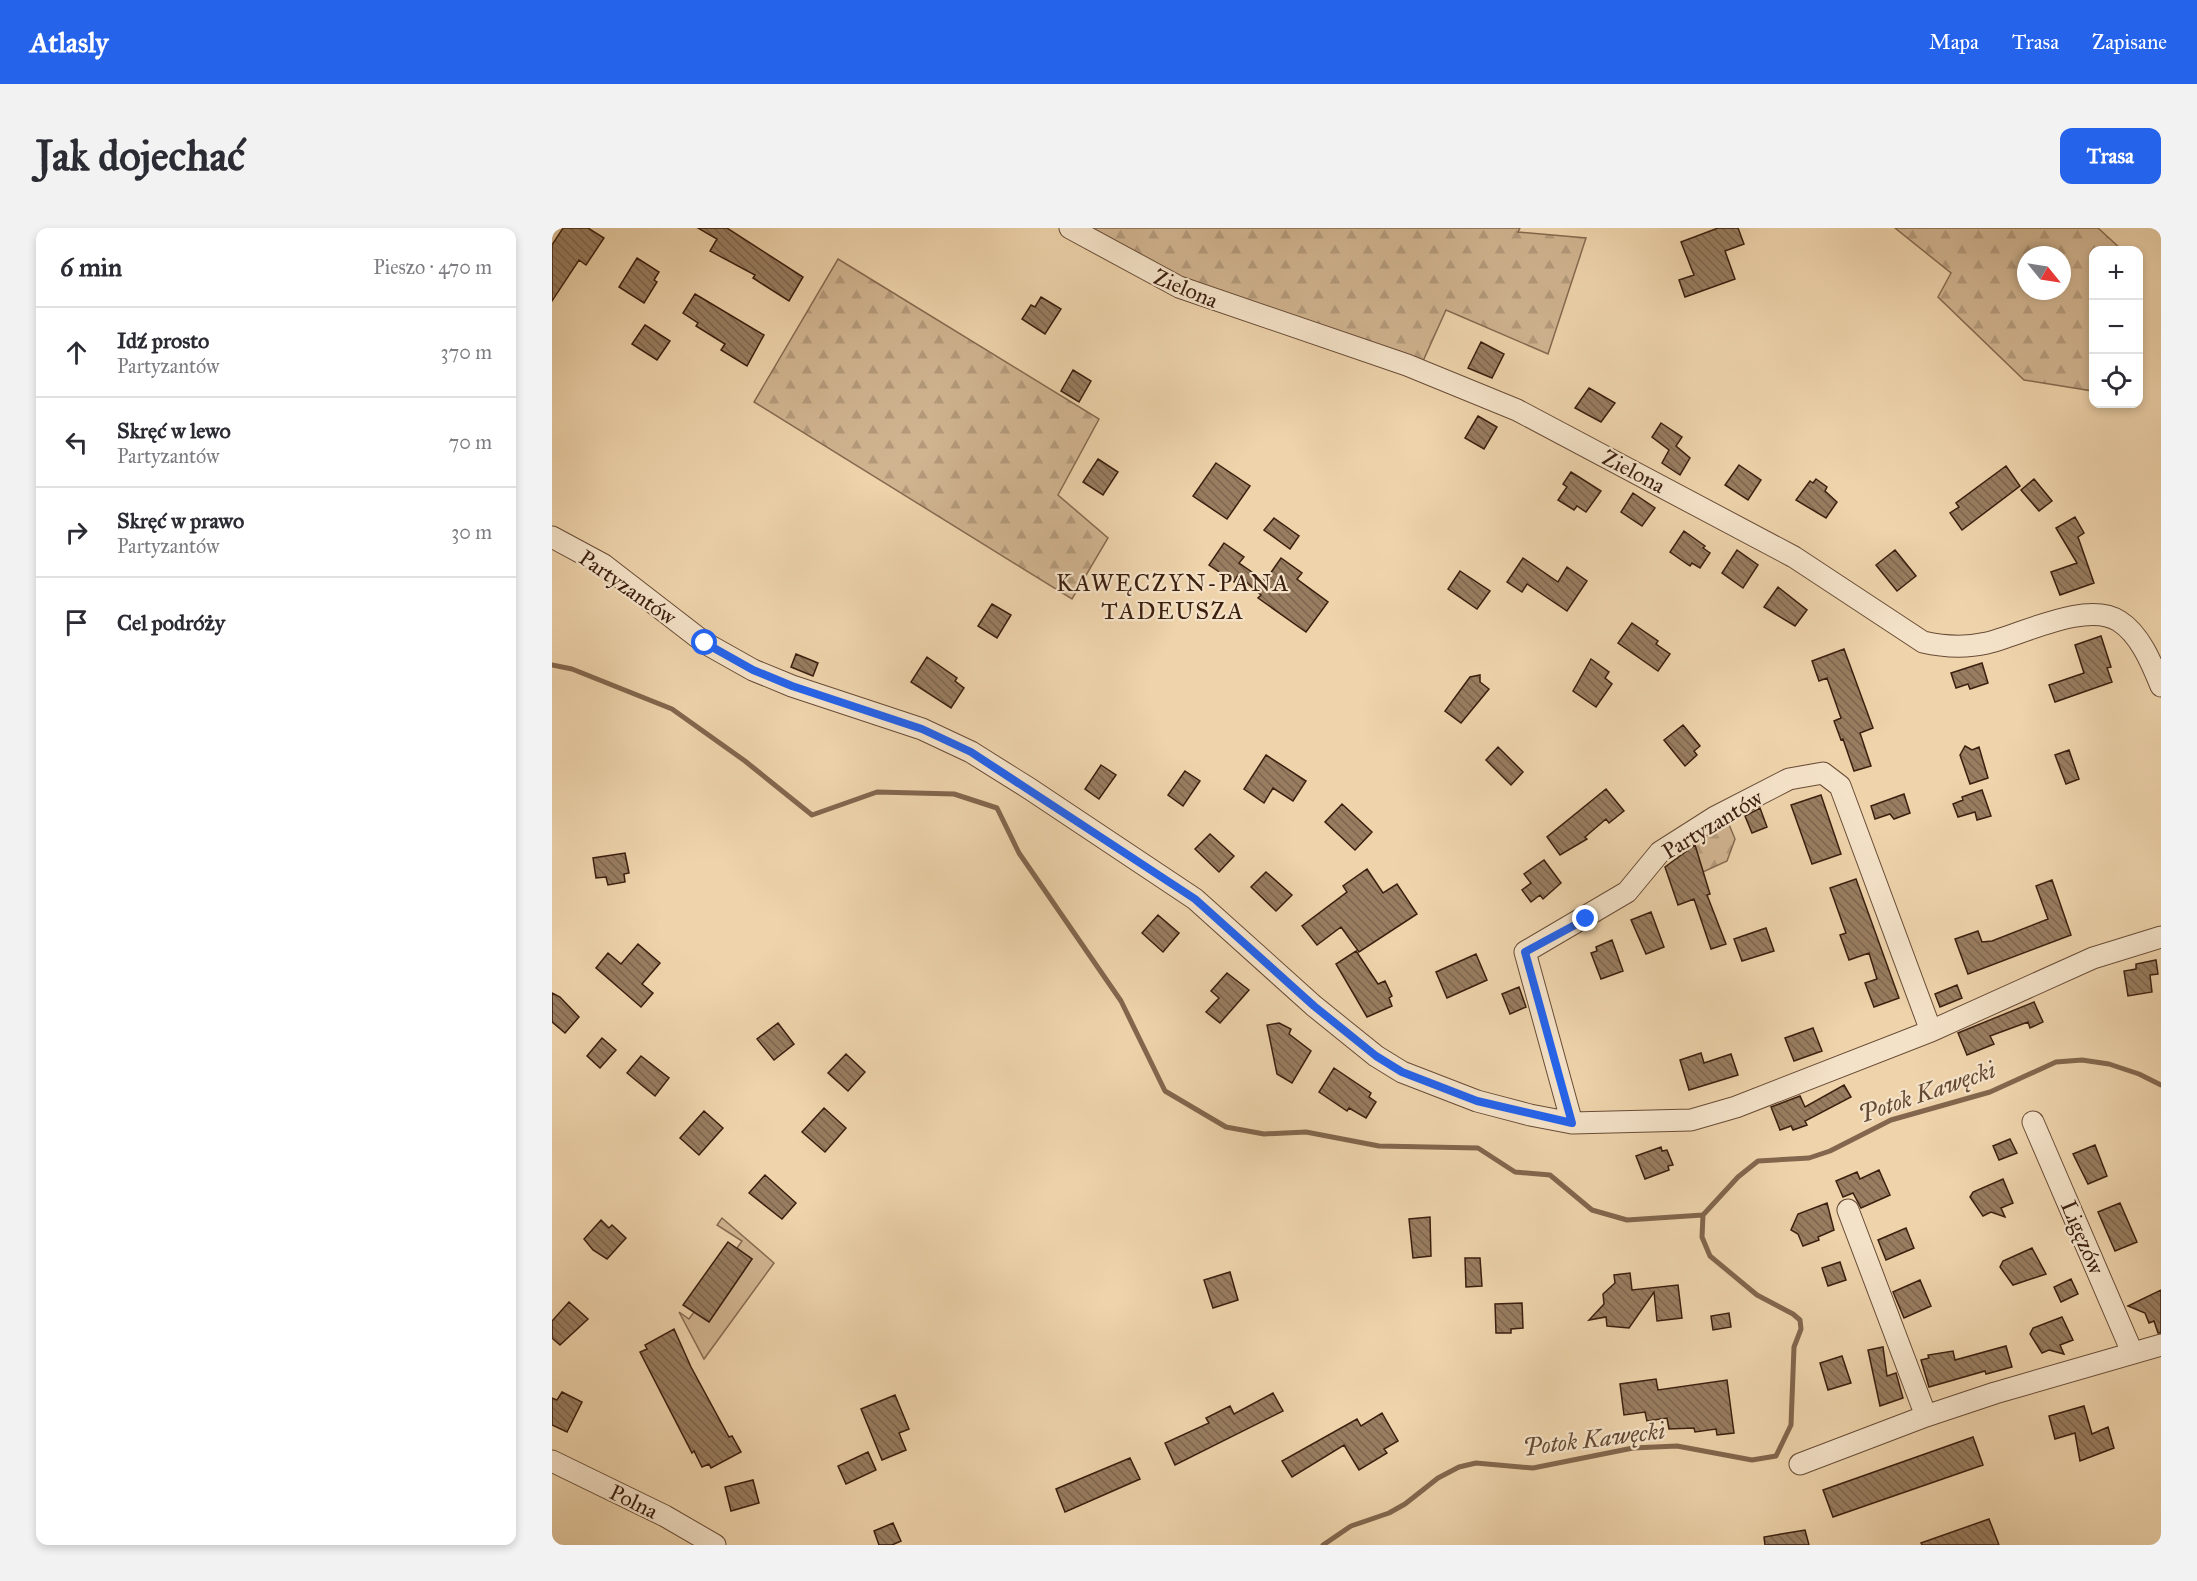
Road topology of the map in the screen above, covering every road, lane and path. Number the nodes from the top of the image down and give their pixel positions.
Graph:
1 (1070, 228) edge
2 (552, 537) edge
3 (2161, 686) edge
4 (2161, 937) edge
5 (1931, 1031) junction
6 (2033, 1122) dead end
7 (1572, 1123) junction
8 (1848, 1210) dead end
9 (2161, 1345) edge
10 (2132, 1352) junction
11 (1926, 1416) junction
12 (552, 1461) edge
13 (1800, 1464) dead end
14 (715, 1545) edge

1 - 3 street, Zielona
2 - 7 street, Partyzantów
4 - 5 street, Partyzantów
5 - 7 street, Partyzantów
5 - 7 street, Partyzantów
6 - 10 street, Ligęzów
8 - 11 street
9 - 10 street
10 - 11 street
11 - 13 street
12 - 14 street, Polna

